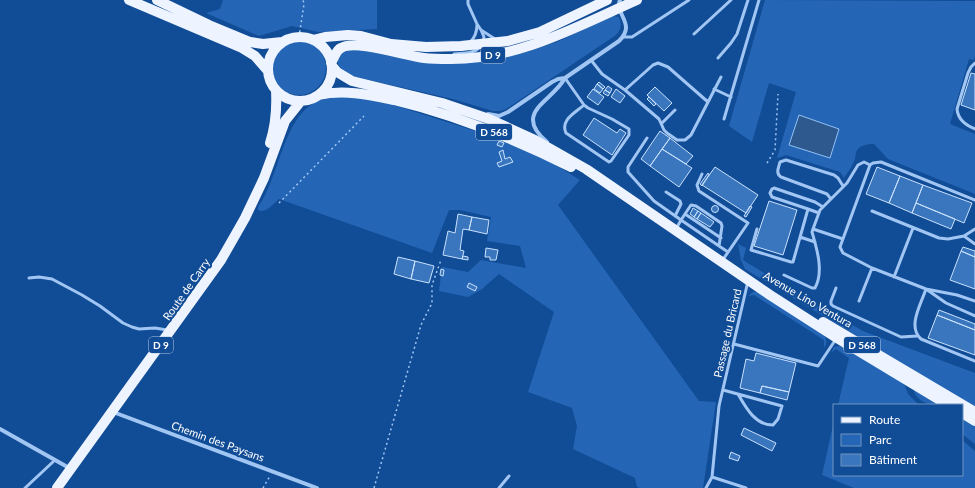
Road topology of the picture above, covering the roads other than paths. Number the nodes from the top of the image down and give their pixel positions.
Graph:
1 (129, 0) edge
2 (140, 0) edge
3 (157, 0) edge
4 (164, 0) edge
5 (468, 0) edge
6 (608, 0) edge
7 (637, 0) edge
8 (689, 0) edge
9 (731, 0) edge
10 (748, 0) edge
11 (759, 0) edge
12 (620, 4) edge
13 (183, 24) junction
14 (476, 24) junction
15 (209, 25) junction
16 (481, 30) junction
17 (694, 34) dead end
18 (623, 37) junction
19 (314, 40) junction
20 (508, 41) junction
21 (282, 42) junction
22 (482, 44) junction
23 (461, 46) junction
24 (424, 58) junction
25 (718, 58) dead end
26 (591, 60) junction
27 (975, 63) edge
28 (332, 64) junction
29 (268, 71) junction
30 (721, 77) dead end
31 (565, 78) junction
32 (714, 89) junction
33 (276, 90) junction
34 (625, 90) junction
35 (319, 95) junction
36 (731, 97) junction
37 (301, 101) junction
38 (708, 102) junction
39 (584, 105) junction
40 (458, 109) junction
41 (674, 110) dead end
42 (724, 119) dead end
43 (662, 123) junction
44 (975, 129) edge
45 (647, 138) dead end
46 (558, 152) junction
47 (870, 165) junction
48 (702, 174) dead end
49 (843, 186) junction
50 (666, 192) dead end
51 (255, 197) junction
52 (831, 198) junction
53 (975, 200) edge
54 (823, 207) junction
55 (808, 209) junction
56 (872, 211) dead end
57 (819, 213) junction
58 (685, 214) junction
59 (653, 216) junction
60 (675, 216) junction
61 (681, 220) junction
62 (914, 228) junction
63 (757, 229) dead end
64 (813, 229) junction
65 (975, 229) edge
66 (675, 231) junction
67 (964, 236) junction
68 (800, 237) junction
69 (721, 238) junction
70 (843, 239) junction
71 (815, 242) junction
72 (975, 244) edge
73 (719, 246) junction
74 (728, 252) junction
75 (721, 262) junction
76 (872, 268) junction
77 (784, 275) dead end
78 (894, 277) junction
79 (29, 278) dead end
80 (748, 280) junction
81 (836, 288) dead end
82 (926, 290) junction
83 (859, 301) dead end
84 (975, 301) edge
85 (975, 316) edge
86 (171, 330) junction
87 (917, 336) junction
88 (837, 338) junction
89 (734, 344) junction
90 (975, 361) edge
91 (723, 390) junction
92 (738, 394) junction
93 (946, 404) edge
94 (962, 404) edge
95 (963, 405) edge
96 (113, 412) junction
97 (975, 412) edge
98 (963, 414) edge
99 (975, 421) edge
100 (0, 429) edge
101 (55, 460) junction
102 (71, 469) junction
103 (509, 476) dead end
104 (712, 477) junction
105 (25, 488) edge
106 (57, 488) edge
107 (317, 488) edge
108 (499, 488) edge
109 (706, 488) edge
110 (746, 488) edge

1 - 13 main road
2 - 13 lane
3 - 15 main road
4 - 15 lane
5 - 14 lane
6 - 20 main road, D 9
7 - 12 main road, D 9
8 - 18 lane
9 - 17 lane
10 - 25 lane
11 - 36 lane
12 - 18 street
12 - 24 main road, D 9
13 - 29 main road
14 - 16 lane
14 - 23 lane
15 - 21 main road
16 - 20 lane
16 - 22 lane
18 - 26 street
19 - 21 main road
19 - 23 main road, D 9
19 - 28 main road
20 - 22 main road, D 9
21 - 29 main road
22 - 23 main road, D 9
22 - 24 lane
24 - 28 main road, D 9
26 - 31 street
26 - 34 lane
27 - 44 lane
28 - 35 main road
28 - 40 main road, D 568
29 - 33 main road
30 - 32 lane
31 - 39 lane
31 - 40 street
31 - 46 street
32 - 36 lane
32 - 38 lane
33 - 37 main road
33 - 51 main road, Route de Carry / D 9
34 - 38 lane
34 - 43 lane
35 - 37 main road
35 - 59 main road, D 568
36 - 42 lane
37 - 51 main road, Route de Carry / D 9
38 - 43 lane
39 - 39 lane
40 - 46 main road, D 568
41 - 43 lane
45 - 60 lane
46 - 59 main road, D 568
47 - 49 lane
47 - 53 lane
47 - 70 lane
48 - 74 lane
49 - 52 lane
49 - 52 lane
50 - 60 lane
51 - 86 main road, Route de Carry / D 9
52 - 54 lane
54 - 55 lane
54 - 57 lane
55 - 57 lane
55 - 68 lane
56 - 62 lane
57 - 64 lane
58 - 61 lane
58 - 69 lane
58 - 69 lane
59 - 66 main road, D 568
60 - 61 lane
61 - 66 lane
61 - 73 lane
62 - 67 lane
62 - 78 lane
63 - 68 lane
64 - 70 lane
64 - 71 lane
65 - 67 lane
66 - 75 main road, D 568
67 - 72 lane
68 - 71 lane
69 - 73 lane
70 - 76 lane
71 - 77 lane
73 - 74 lane
74 - 75 lane
75 - 80 main road, D 568
76 - 78 lane
76 - 83 lane
78 - 82 lane
79 - 86 lane
80 - 88 main road, Avenue Lino Ventura / D 568
80 - 89 lane, Passage du Bricard
80 - 94 main road, Avenue Lino Ventura / D 568
81 - 87 lane
82 - 84 lane
82 - 85 lane
82 - 87 lane
86 - 96 main road, Route de Carry / D 9
87 - 90 lane
88 - 89 lane
88 - 93 main road, Avenue Lino Ventura / D 568
89 - 91 lane, Passage du Bricard
91 - 92 lane
91 - 104 lane, Passage du Bricard
92 - 92 lane
95 - 97 main road, Avenue Lino Ventura / D 568
96 - 102 main road, Route de Carry / D 9
96 - 107 street, Chemin des Paysans
98 - 99 main road
100 - 101 street
101 - 102 street
101 - 105 lane
102 - 106 main road, Route de Carry / D 9
103 - 108 lane
104 - 109 lane
104 - 110 lane

